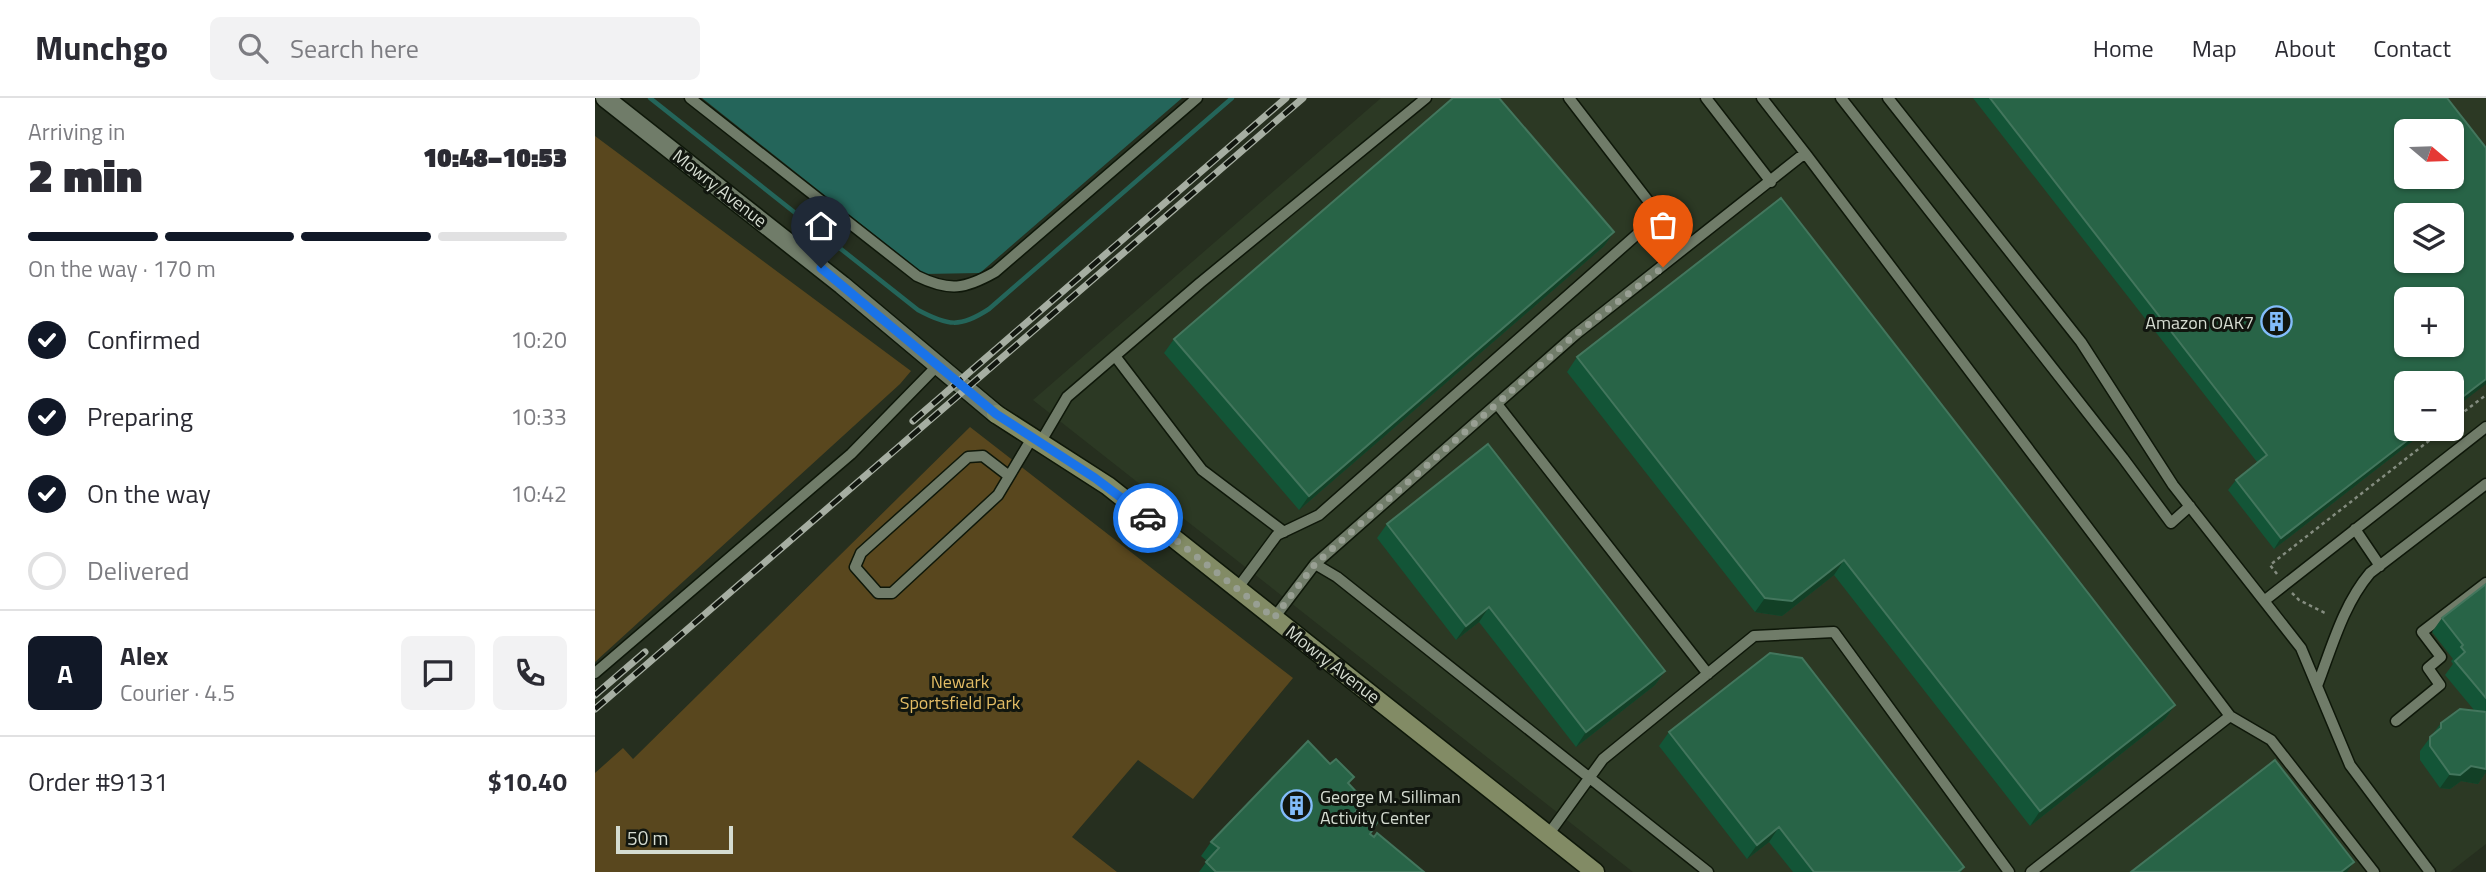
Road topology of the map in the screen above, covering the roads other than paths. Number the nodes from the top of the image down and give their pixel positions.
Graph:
1 (605, 98) edge
2 (690, 98) edge
3 (1196, 98) edge
4 (1426, 98) edge
5 (1569, 98) edge
6 (1706, 98) edge
7 (1762, 98) edge
8 (1842, 98) edge
9 (1888, 98) edge
10 (1805, 153) junction
11 (1771, 182) junction
12 (1115, 356) junction
13 (938, 365) junction
14 (1497, 404) junction
15 (996, 414) joint
16 (2486, 427) edge
17 (1036, 440) junction
18 (1009, 476) junction
19 (2486, 484) edge
20 (2190, 506) junction
21 (2355, 529) junction
22 (1284, 532) junction
23 (1315, 564) junction
24 (2380, 566) junction
25 (2486, 583) edge
26 (1237, 589) junction
27 (2264, 600) junction
28 (1274, 618) junction
29 (595, 673) edge
30 (1708, 674) junction
31 (2317, 686) junction
32 (2231, 716) junction
33 (2396, 721) dead end
34 (1589, 778) junction
35 (1548, 835) junction
36 (1595, 872) edge
37 (1708, 872) edge
38 (2009, 872) edge
39 (2031, 872) edge
40 (2374, 872) edge
41 (2430, 872) edge

1 - 13 street, Mowry Avenue
2 - 3 lane
4 - 12 lane
5 - 22 lane
6 - 11 lane
7 - 10 lane
8 - 20 lane
9 - 20 lane
10 - 11 lane
10 - 32 lane
11 - 14 lane
12 - 17 lane
12 - 22 lane
13 - 15 street, Mowry Avenue
13 - 29 lane
14 - 23 lane
14 - 30 lane
15 - 17 main road, Mowry Avenue
16 - 21 lane
17 - 18 lane
17 - 26 main road, Mowry Avenue
18 - 18 lane
19 - 24 lane
20 - 27 lane
21 - 24 lane
21 - 27 lane
22 - 26 lane
23 - 28 lane
23 - 34 lane
24 - 31 lane
25 - 33 lane
26 - 28 main road, Mowry Avenue
27 - 31 lane
28 - 35 main road, Mowry Avenue
30 - 34 lane
30 - 38 lane
31 - 41 lane
32 - 39 lane
32 - 40 lane
34 - 35 lane
34 - 37 lane
35 - 36 main road, Mowry Avenue

